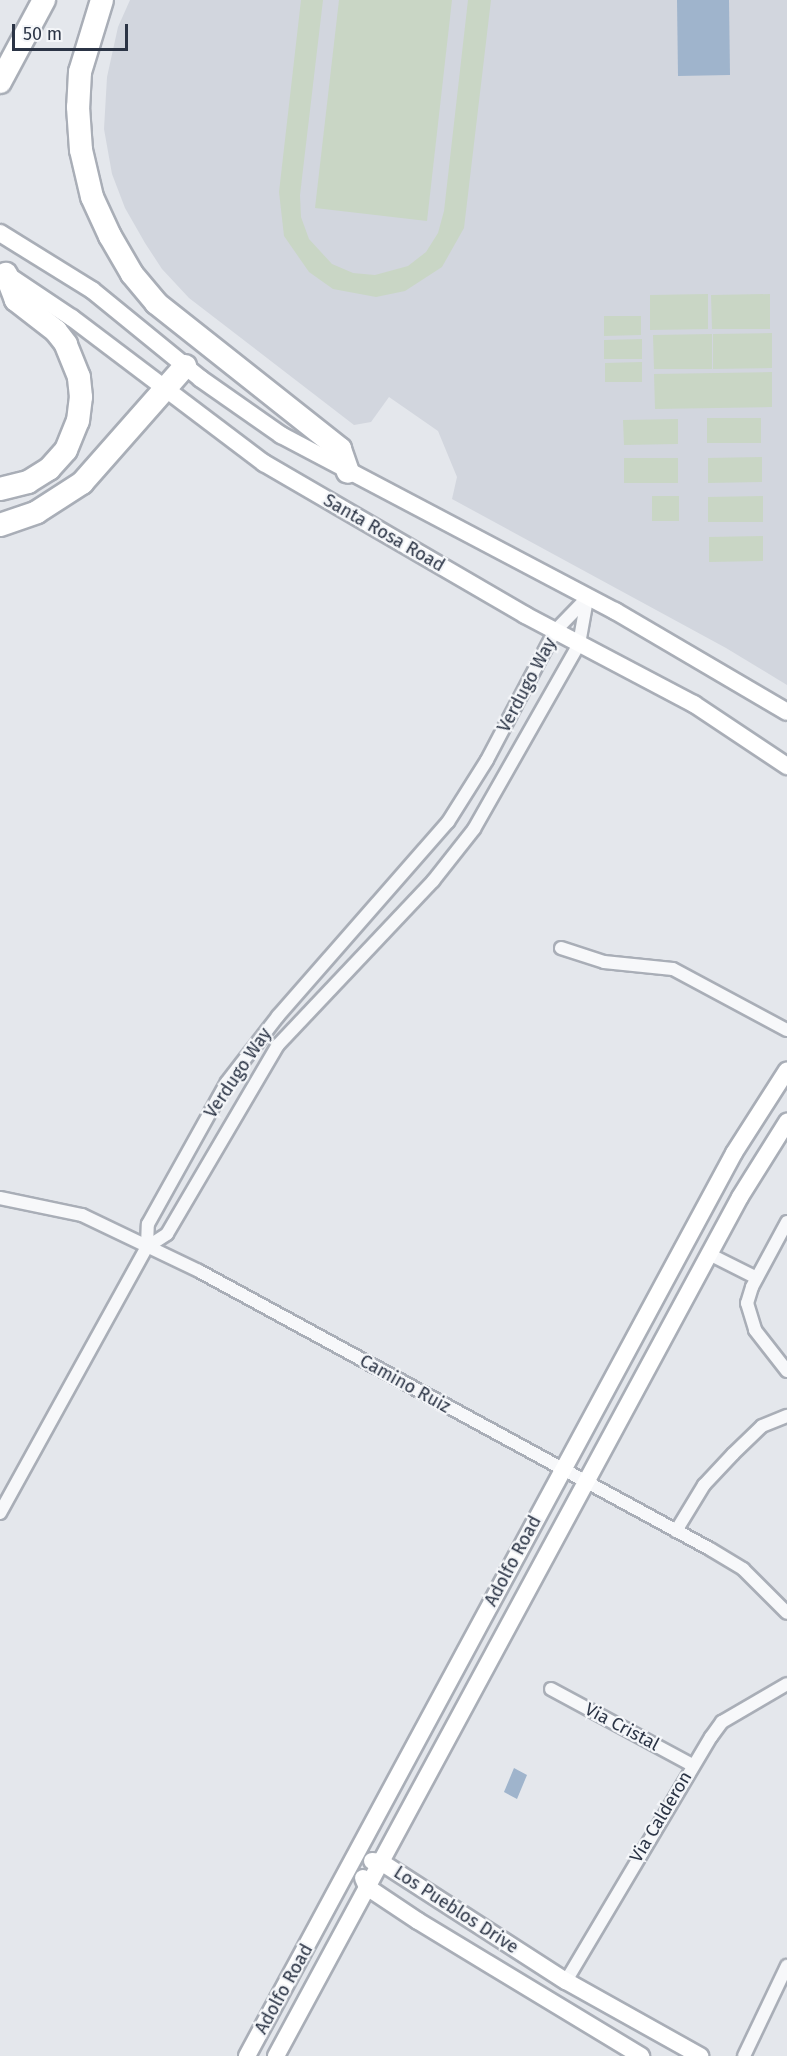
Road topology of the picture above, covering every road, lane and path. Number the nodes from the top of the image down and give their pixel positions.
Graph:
1 (44, 0) edge
2 (102, 0) edge
3 (30, 27) junction
4 (0, 82) edge
5 (0, 100) edge
6 (1, 233) edge
7 (3, 272) edge
8 (185, 366) junction
9 (164, 390) junction
10 (348, 472) junction
11 (0, 489) edge
12 (0, 525) edge
13 (587, 598) junction
14 (555, 631) junction
15 (579, 644) junction
16 (787, 712) edge
17 (787, 765) edge
18 (561, 948) dead end
19 (787, 1030) edge
20 (787, 1070) edge
21 (787, 1122) edge
22 (0, 1198) edge
23 (787, 1222) edge
24 (147, 1247) junction
25 (711, 1255) junction
26 (757, 1278) junction
27 (787, 1371) edge
28 (787, 1416) edge
29 (562, 1470) junction
30 (586, 1483) junction
31 (0, 1513) edge
32 (675, 1531) junction
33 (787, 1613) edge
34 (787, 1684) edge
35 (551, 1689) dead end
36 (692, 1766) junction
37 (356, 1861) junction
38 (381, 1862) junction
39 (367, 1887) junction
40 (787, 1966) edge
41 (566, 1980) junction
42 (247, 2056) edge
43 (276, 2056) edge
44 (641, 2056) edge
45 (700, 2056) edge
46 (744, 2056) edge

1 - 3 highway
2 - 10 highway
3 - 4 highway
3 - 5 highway
6 - 8 street, Santa Rosa Road
7 - 9 street, Santa Rosa Road
7 - 11 highway
8 - 9 highway
8 - 10 street, Santa Rosa Road
9 - 12 highway
9 - 14 street, Santa Rosa Road
10 - 13 street, Santa Rosa Road
13 - 14 street, Verdugo Way
13 - 15 street, Verdugo Way
13 - 16 street, Santa Rosa Road
14 - 15 street, Santa Rosa Road
14 - 24 street, Verdugo Way
15 - 17 street, Santa Rosa Road
15 - 24 street, Verdugo Way
18 - 19 street
20 - 29 street, Adolfo Road
21 - 25 street, Adolfo Road
22 - 24 street, Camino Ruiz
23 - 26 street
24 - 29 street, Camino Ruiz
24 - 31 street, Verdugo Way
25 - 26 street
25 - 30 street, Adolfo Road
26 - 27 street
28 - 32 street
29 - 30 street, Camino Ruiz
29 - 37 street, Adolfo Road
30 - 32 street, Camino Ruiz
30 - 38 street, Adolfo Road
32 - 33 street, Camino Ruiz
34 - 36 street, Via Calderon
35 - 36 street, Via Cristal
36 - 41 street, Via Calderon
37 - 38 street, Los Pueblos Drive
37 - 39 street, Los Pueblos Drive
37 - 42 street, Adolfo Road
38 - 39 street, Adolfo Road
38 - 41 street, Los Pueblos Drive
39 - 43 street, Adolfo Road
39 - 44 street, Los Pueblos Drive
40 - 46 street
41 - 45 street, Los Pueblos Drive

